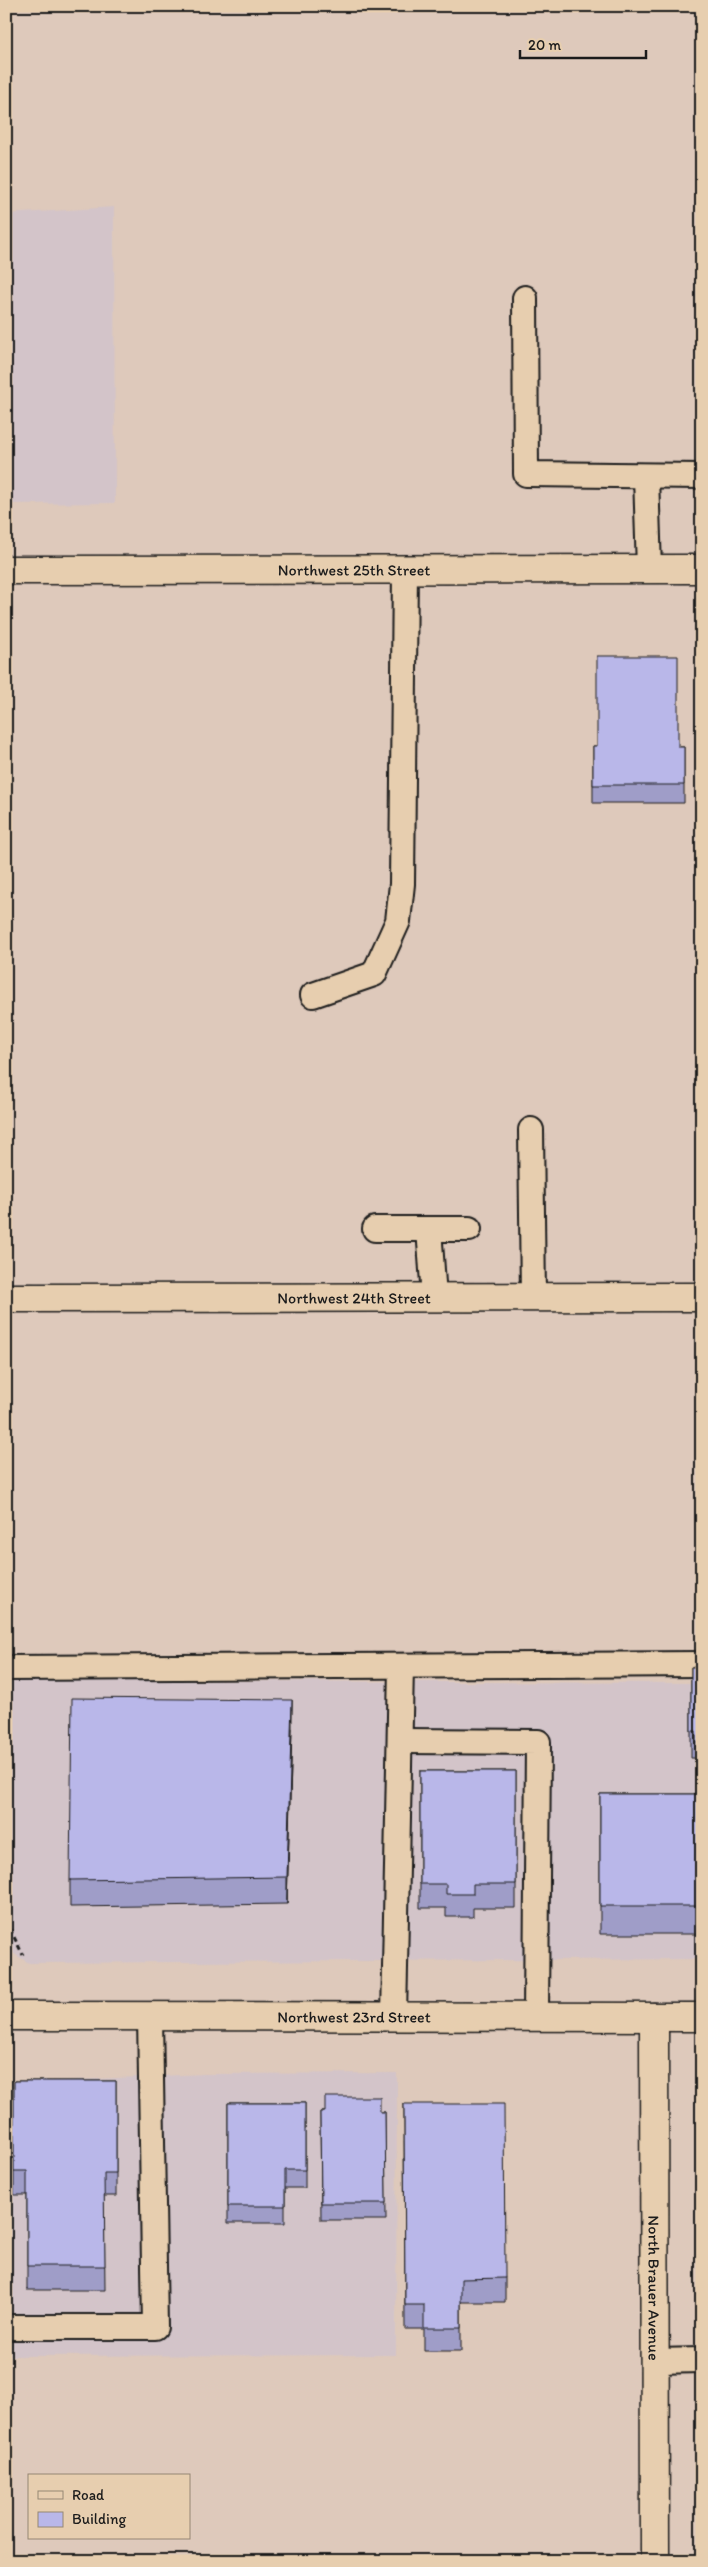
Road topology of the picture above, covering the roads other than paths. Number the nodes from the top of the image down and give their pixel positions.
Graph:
1 (526, 298) dead end
2 (646, 476) junction
3 (702, 476) edge
4 (648, 569) junction
5 (702, 569) edge
6 (6, 570) edge
7 (405, 570) junction
8 (313, 995) dead end
9 (531, 1130) dead end
10 (375, 1229) dead end
11 (430, 1229) junction
12 (469, 1229) dead end
13 (434, 1297) junction
14 (533, 1297) junction
15 (702, 1297) edge
16 (6, 1298) edge
17 (702, 1664) edge
18 (401, 1666) junction
19 (6, 1668) edge
20 (400, 1741) junction
21 (6, 2016) edge
22 (150, 2016) junction
23 (394, 2017) junction
24 (536, 2017) junction
25 (654, 2017) junction
26 (702, 2017) edge
27 (6, 2328) edge
28 (702, 2360) edge
29 (655, 2361) junction
30 (655, 2561) edge

1 - 2 lane
2 - 3 lane
2 - 4 lane
4 - 5 street, Northwest 25th Street
4 - 7 street, Northwest 25th Street
6 - 7 street, Northwest 25th Street
7 - 8 lane
9 - 14 lane
10 - 11 lane
11 - 12 lane
11 - 13 lane
13 - 14 street, Northwest 24th Street
13 - 16 street, Northwest 24th Street
14 - 15 street, Northwest 24th Street
17 - 18 lane
18 - 19 lane
18 - 20 lane
20 - 23 lane
20 - 24 lane
21 - 22 street, Northwest 23rd Street
22 - 23 street, Northwest 23rd Street
22 - 27 lane
23 - 24 street, Northwest 23rd Street
24 - 25 street, Northwest 23rd Street
25 - 26 street, Northwest 23rd Street
25 - 29 street, North Brauer Avenue
28 - 29 lane
29 - 30 street, North Brauer Avenue

